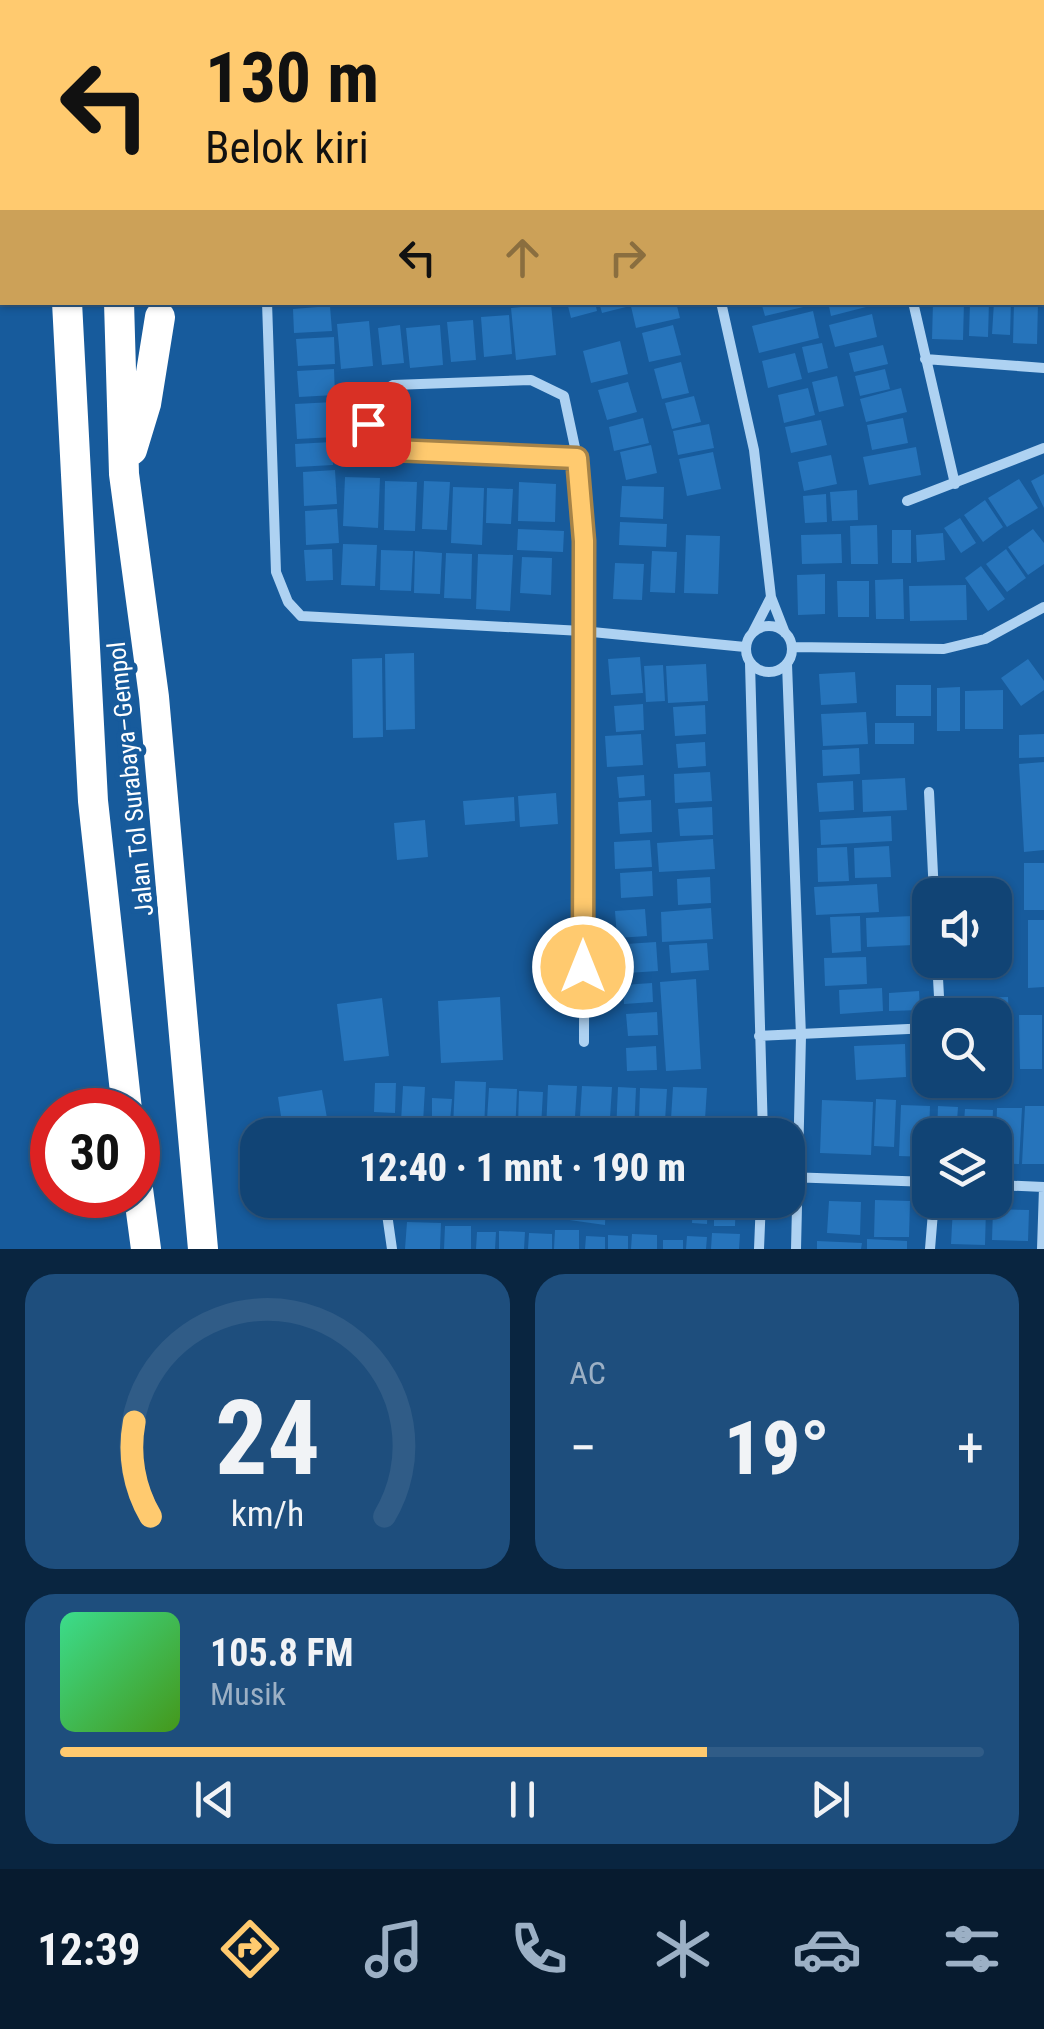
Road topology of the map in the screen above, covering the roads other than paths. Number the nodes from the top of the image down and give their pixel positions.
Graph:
1 (67, 305) edge
2 (119, 305) edge
3 (267, 305) edge
4 (722, 305) edge
5 (914, 305) edge
6 (160, 310) edge
7 (925, 359) junction
8 (1044, 368) edge
9 (1044, 448) edge
10 (577, 458) junction
11 (124, 474) junction
12 (955, 484) junction
13 (907, 501) dead end
14 (772, 597) junction
15 (1044, 607) edge
16 (582, 631) junction
17 (752, 633) junction
18 (785, 633) junction
19 (745, 647) junction
20 (792, 647) junction
21 (750, 663) junction
22 (787, 664) junction
23 (928, 792) dead end
24 (933, 878) edge
25 (912, 1029) edge
26 (759, 1036) junction
27 (801, 1036) junction
28 (584, 1042) dead end
29 (125, 1088) edge
30 (762, 1118) edge
31 (796, 1118) edge
32 (805, 1177) edge
33 (912, 1181) edge
34 (1012, 1186) edge
35 (1044, 1188) edge
36 (142, 1218) edge
37 (388, 1218) edge
38 (760, 1218) edge
39 (795, 1218) edge
40 (933, 1218) edge
41 (146, 1249) edge
42 (203, 1249) edge
43 (392, 1249) edge
44 (759, 1249) edge
45 (796, 1249) edge
46 (930, 1249) edge
47 (1042, 1249) edge

1 - 29 highway, Jalan Tol Surabaya–Gempol
2 - 11 highway, Jalan Tol Surabaya–Gempol
3 - 16 street
4 - 14 street
5 - 7 street
6 - 11 highway
7 - 8 street
7 - 12 street
9 - 12 street
10 - 10 street
10 - 16 street
11 - 42 highway, Jalan Tol Surabaya–Gempol
12 - 13 street
14 - 17 street
14 - 18 street
15 - 20 street
16 - 19 street
16 - 28 street
17 - 18 street
17 - 19 street
18 - 20 street
19 - 21 street
20 - 22 street
21 - 22 street
21 - 26 street
22 - 27 street
23 - 24 street
25 - 27 street
26 - 27 street
26 - 30 street
27 - 31 street
32 - 33 street
34 - 35 street
35 - 47 street
36 - 41 highway
37 - 43 street
38 - 44 street
39 - 45 street
40 - 46 street

